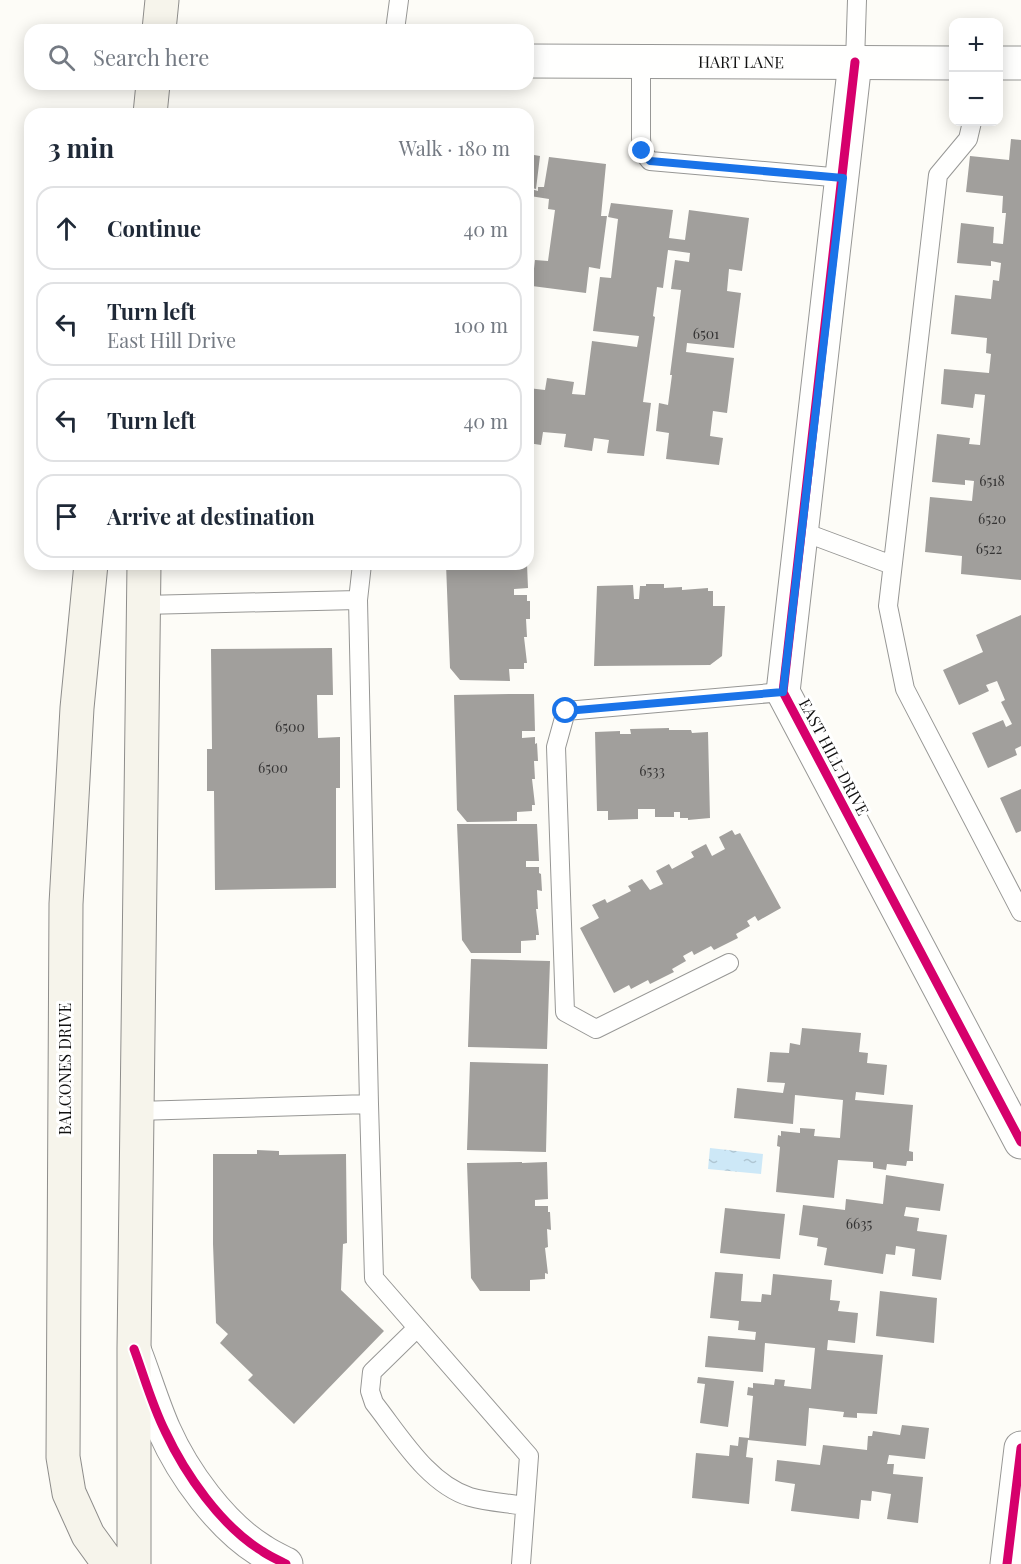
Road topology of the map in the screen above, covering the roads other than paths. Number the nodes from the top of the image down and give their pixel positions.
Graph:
1 (162, 0) edge
2 (399, 0) edge
3 (856, 0) edge
4 (160, 24) edge
5 (396, 24) edge
6 (534, 61) edge
7 (640, 62) junction
8 (855, 62) junction
9 (949, 63) edge
10 (1003, 63) edge
11 (1021, 63) edge
12 (152, 90) edge
13 (151, 108) edge
14 (971, 126) edge
15 (843, 178) junction
16 (801, 531) junction
17 (892, 565) junction
18 (90, 570) edge
19 (144, 570) edge
20 (361, 570) edge
21 (358, 600) junction
22 (143, 605) junction
23 (783, 692) junction
24 (1021, 912) edge
25 (729, 963) dead end
26 (369, 1104) junction
27 (138, 1111) junction
28 (1021, 1142) edge
29 (417, 1328) junction
30 (134, 1349) junction
31 (1021, 1448) edge
32 (525, 1506) junction
33 (109, 1564) edge
34 (134, 1564) edge
35 (286, 1564) edge
36 (520, 1564) edge
37 (1007, 1564) edge

1 - 4 main road
2 - 5 lane
3 - 8 lane
6 - 7 street, HART LANE
7 - 8 street, HART LANE
7 - 15 lane
8 - 9 street, HART LANE
8 - 15 street, EAST HILL DRIVE
10 - 11 street
12 - 13 main road
14 - 17 lane
15 - 16 street, EAST HILL DRIVE
16 - 17 lane
16 - 23 street, EAST HILL DRIVE
17 - 24 lane
18 - 33 main road, BALCONES DRIVE
19 - 22 main road
20 - 21 lane
21 - 22 lane
21 - 26 lane
22 - 27 main road
23 - 25 lane
23 - 28 street, EAST HILL DRIVE
26 - 27 lane
26 - 29 lane
27 - 30 main road
29 - 32 lane
29 - 32 lane
30 - 34 main road
30 - 35 street
31 - 37 street
32 - 36 lane

